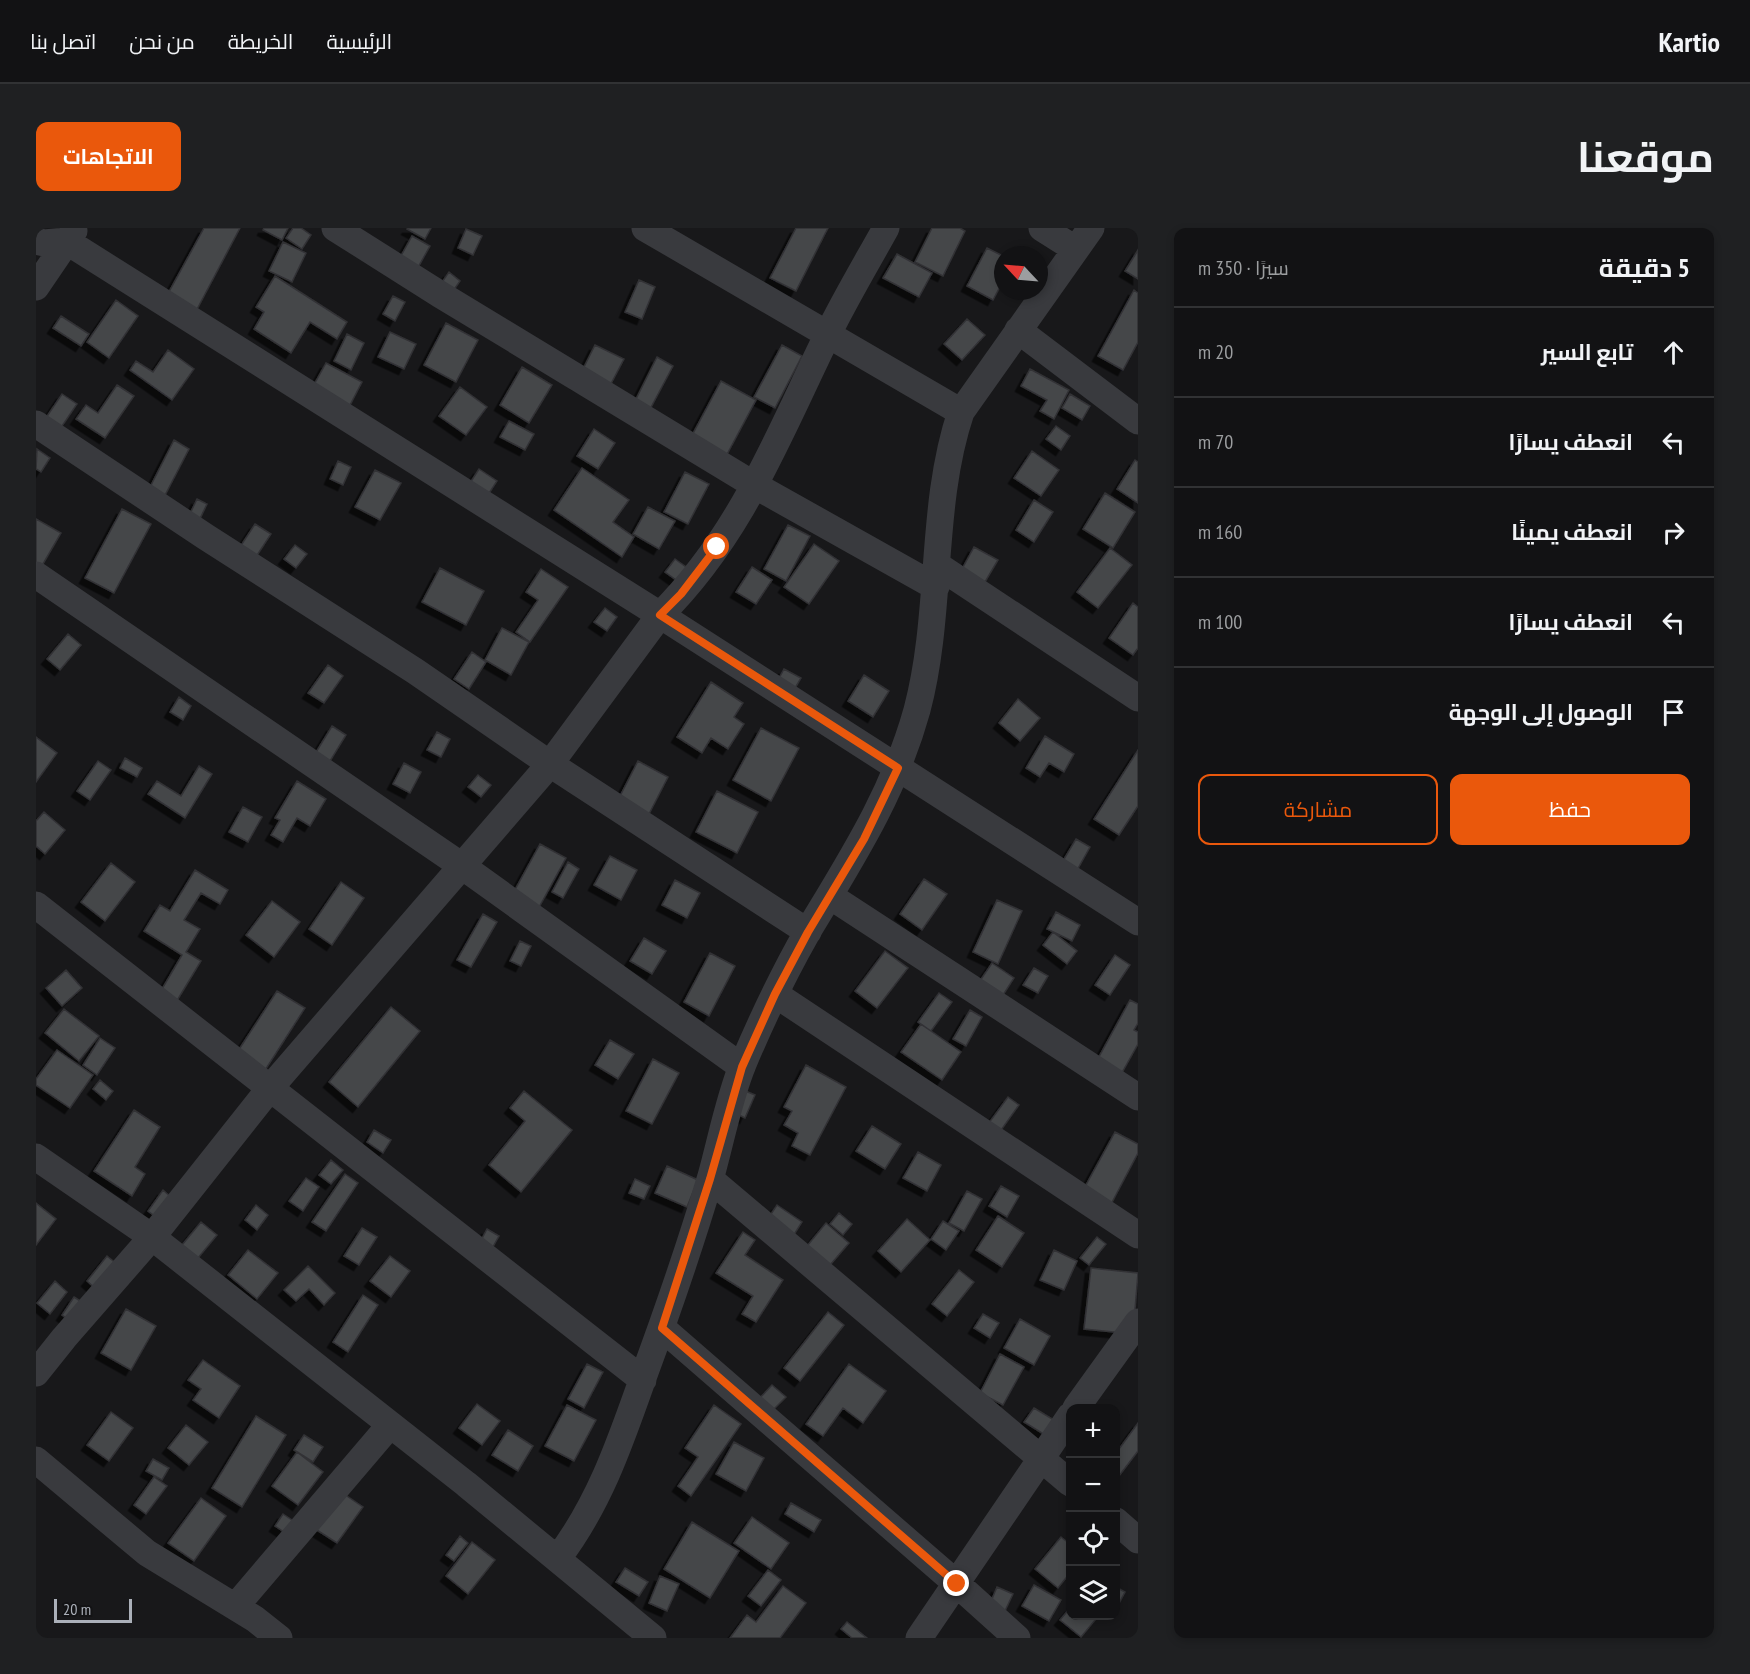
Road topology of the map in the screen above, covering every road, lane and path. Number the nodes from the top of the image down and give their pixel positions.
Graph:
1 (335, 228) edge
2 (645, 228) edge
3 (886, 228) edge
4 (1042, 228) edge
5 (71, 235) edge
6 (1083, 239) edge
7 (36, 241) edge
8 (36, 287) edge
9 (1018, 330) junction
10 (828, 335) junction
11 (961, 412) junction
12 (1138, 422) edge
13 (36, 424) edge
14 (756, 486) junction
15 (36, 575) edge
16 (937, 576) junction
17 (660, 615) junction
18 (1138, 698) edge
19 (550, 764) junction
20 (898, 768) junction
21 (462, 866) junction
22 (831, 896) junction
23 (36, 905) edge
24 (1138, 922) edge
25 (808, 932) junction
26 (775, 994) junction
27 (742, 1067) junction
28 (270, 1088) junction
29 (1138, 1097) edge
30 (36, 1157) edge
31 (710, 1179) junction
32 (1138, 1235) edge
33 (152, 1237) junction
34 (1138, 1322) edge
35 (662, 1328) junction
36 (36, 1373) edge
37 (643, 1380) junction
38 (1079, 1404) edge
39 (1066, 1423) edge
40 (390, 1425) junction
41 (1041, 1457) junction
42 (36, 1460) edge
43 (1066, 1478) edge
44 (1120, 1524) edge
45 (1138, 1540) edge
46 (558, 1558) junction
47 (957, 1584) junction
48 (235, 1607) junction
49 (279, 1638) edge
50 (653, 1638) edge
51 (919, 1638) edge
52 (1017, 1638) edge

1 - 14 street
2 - 10 street
3 - 10 street
4 - 6 street
5 - 7 street
5 - 8 street
5 - 17 street
6 - 9 street
9 - 11 street
9 - 12 street
10 - 11 street
10 - 14 street
11 - 16 street
13 - 19 street
14 - 16 street
14 - 17 street
15 - 21 street
16 - 18 street
16 - 20 street
17 - 19 street
17 - 20 street
19 - 21 street
19 - 25 street
20 - 22 street
20 - 24 street
21 - 27 street
21 - 28 street
22 - 25 street
22 - 29 street
23 - 28 street
25 - 26 street
26 - 27 street
26 - 32 street
27 - 31 street
28 - 33 street
28 - 37 street
30 - 33 street
31 - 35 street
31 - 41 street
33 - 36 street
33 - 40 street
34 - 38 street
35 - 37 street
35 - 47 street
37 - 46 street
39 - 41 street
40 - 46 street
40 - 48 street
41 - 43 street
41 - 47 street
42 - 48 street
44 - 45 street
46 - 50 street
47 - 51 street
47 - 52 street
48 - 49 street

